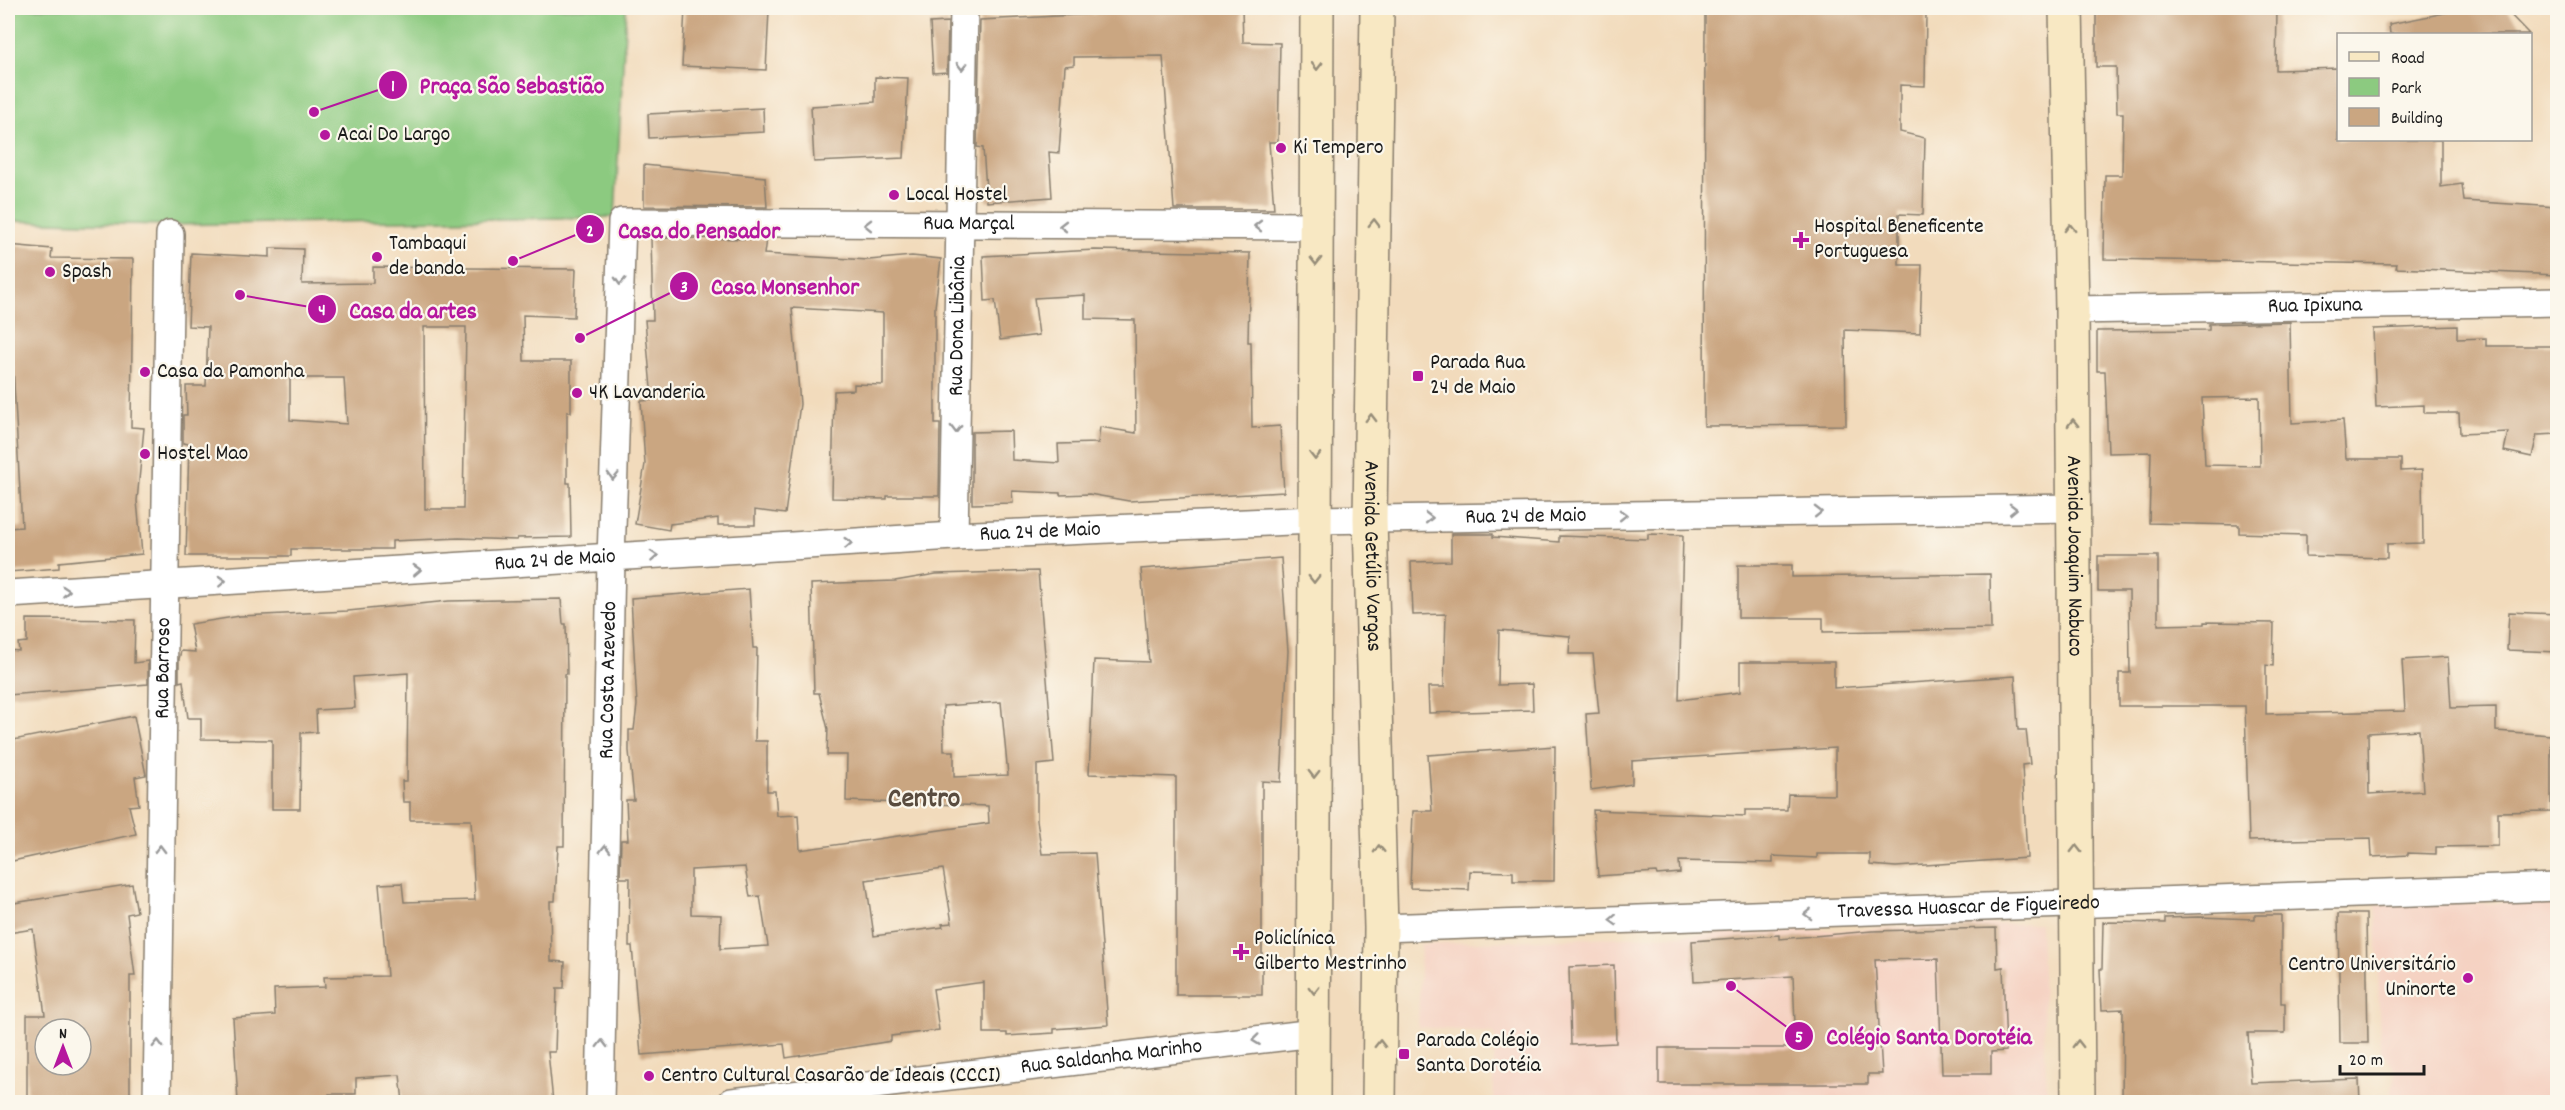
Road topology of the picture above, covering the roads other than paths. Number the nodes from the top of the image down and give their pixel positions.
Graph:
1 (964, 8) edge
2 (1317, 8) edge
3 (1377, 8) edge
4 (2066, 8) edge
5 (622, 222) joint
6 (958, 226) junction
7 (1316, 226) junction
8 (170, 234) dead end
9 (2558, 302) edge
10 (2072, 310) junction
11 (2074, 508) junction
12 (1370, 519) junction
13 (1314, 520) junction
14 (954, 536) junction
15 (611, 559) junction
16 (164, 585) junction
17 (8, 594) edge
18 (2558, 887) edge
19 (2077, 905) junction
20 (1381, 928) junction
21 (1314, 1033) junction
22 (812, 1097) edge
23 (157, 1102) edge
24 (600, 1102) edge
25 (732, 1102) edge
26 (1313, 1102) edge
27 (1379, 1102) edge
28 (2078, 1102) edge

1 -> 6 street, Rua Dona Libânia
2 -> 7 main road
12 -> 3 main road, Avenida Getúlio Vargas
10 -> 4 main road, Avenida Joaquim Nabuco
6 -> 5 street, Rua Marçal
5 -> 15 street, Rua Costa Azevedo
7 -> 6 street, Rua Marçal
6 -> 14 street, Rua Dona Libânia
7 -> 13 main road
8 - 16 street, Rua Barroso
9 - 10 street, Rua Ipixuna
11 -> 10 main road, Avenida Joaquim Nabuco
12 -> 11 street, Rua 24 de Maio
19 -> 11 main road, Avenida Joaquim Nabuco
12 - 13 street, Rua 24 de Maio
20 -> 12 main road, Avenida Getúlio Vargas
13 - 14 street, Rua 24 de Maio
13 -> 21 main road
15 -> 14 street, Rua 24 de Maio
16 -> 15 street, Rua 24 de Maio
24 -> 15 street, Rua Costa Azevedo
17 -> 16 street, Rua 24 de Maio
23 -> 16 street, Rua Barroso
18 - 19 street, Travessa Huascar de Figueiredo
19 -> 20 street, Travessa Huascar de Figueiredo
28 -> 19 main road, Avenida Joaquim Nabuco
27 -> 20 main road, Avenida Getúlio Vargas
21 -> 22 street, Rua Saldanha Marinho
21 - 26 main road
22 - 25 street, Rua Saldanha Marinho

